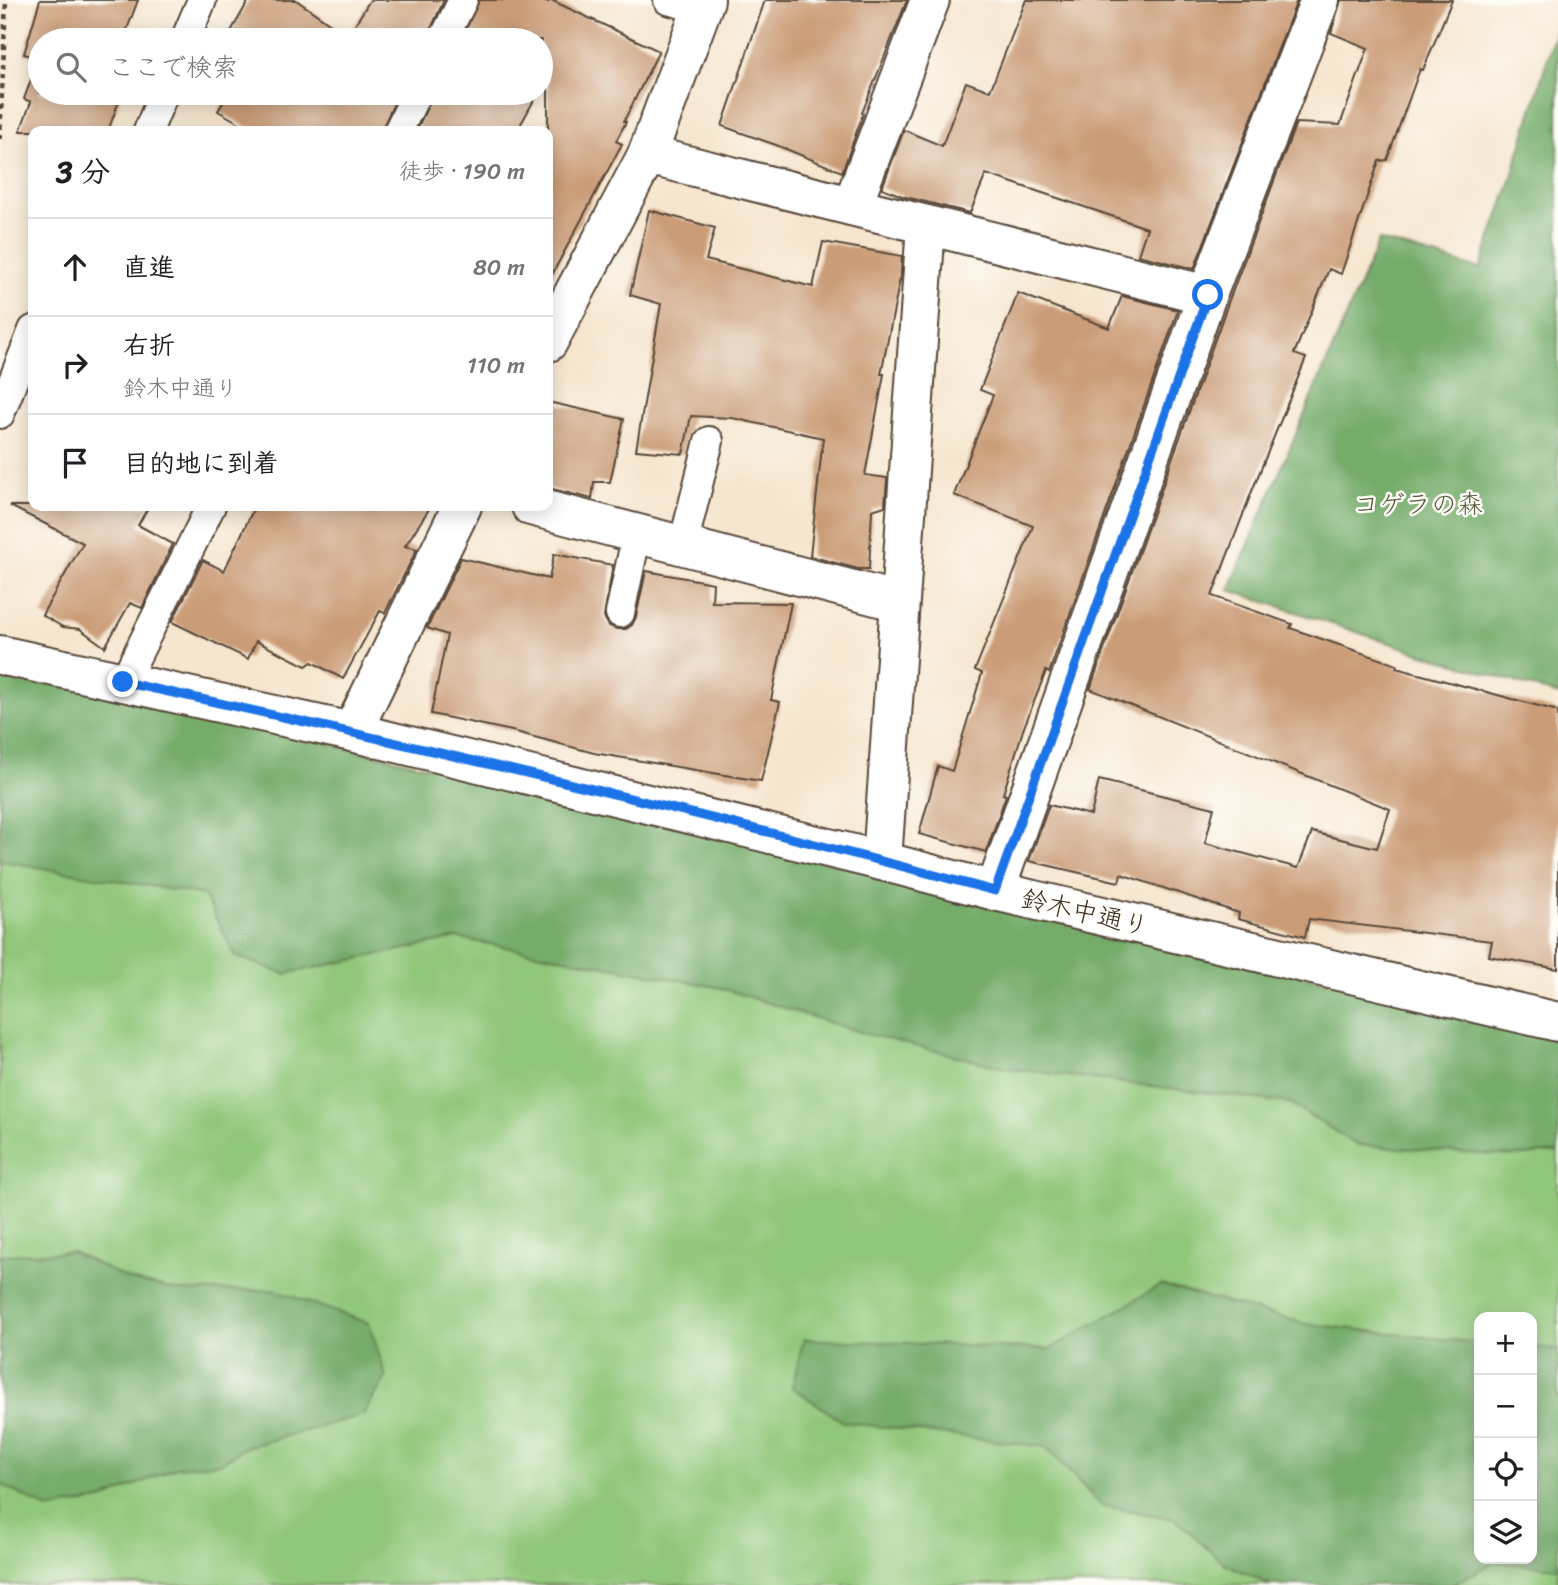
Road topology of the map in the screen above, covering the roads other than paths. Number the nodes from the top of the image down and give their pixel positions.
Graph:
1 (202, 0) edge
2 (463, 0) edge
3 (930, 0) edge
4 (1320, 0) edge
5 (691, 3) edge
6 (191, 28) edge
7 (449, 28) edge
8 (159, 105) edge
9 (411, 105) edge
10 (150, 126) edge
11 (400, 126) edge
12 (647, 155) junction
13 (852, 206) junction
14 (926, 225) junction
15 (1208, 295) junction
16 (553, 333) edge
17 (28, 343) edge
18 (0, 414) edge
19 (709, 441) dead end
20 (208, 511) edge
21 (460, 511) edge
22 (551, 511) edge
23 (637, 533) junction
24 (683, 545) junction
25 (899, 602) junction
26 (620, 613) dead end
27 (0, 655) edge
28 (123, 682) junction
29 (352, 732) junction
30 (882, 861) junction
31 (995, 891) junction
32 (1558, 1022) edge

1 - 6 lane
2 - 7 lane
3 - 13 street
4 - 15 street
5 - 12 street
8 - 10 lane
9 - 11 lane
12 - 13 street
12 - 16 street
13 - 14 street
14 - 15 street
14 - 25 street
15 - 31 street
17 - 18 lane
19 - 24 lane
20 - 28 lane
21 - 29 street
22 - 23 street
23 - 24 street
23 - 26 lane
24 - 25 street
25 - 30 street
27 - 28 street, 鈴木中通り
28 - 29 street, 鈴木中通り
29 - 30 street, 鈴木中通り
30 - 31 street, 鈴木中通り
31 - 32 street, 鈴木中通り

